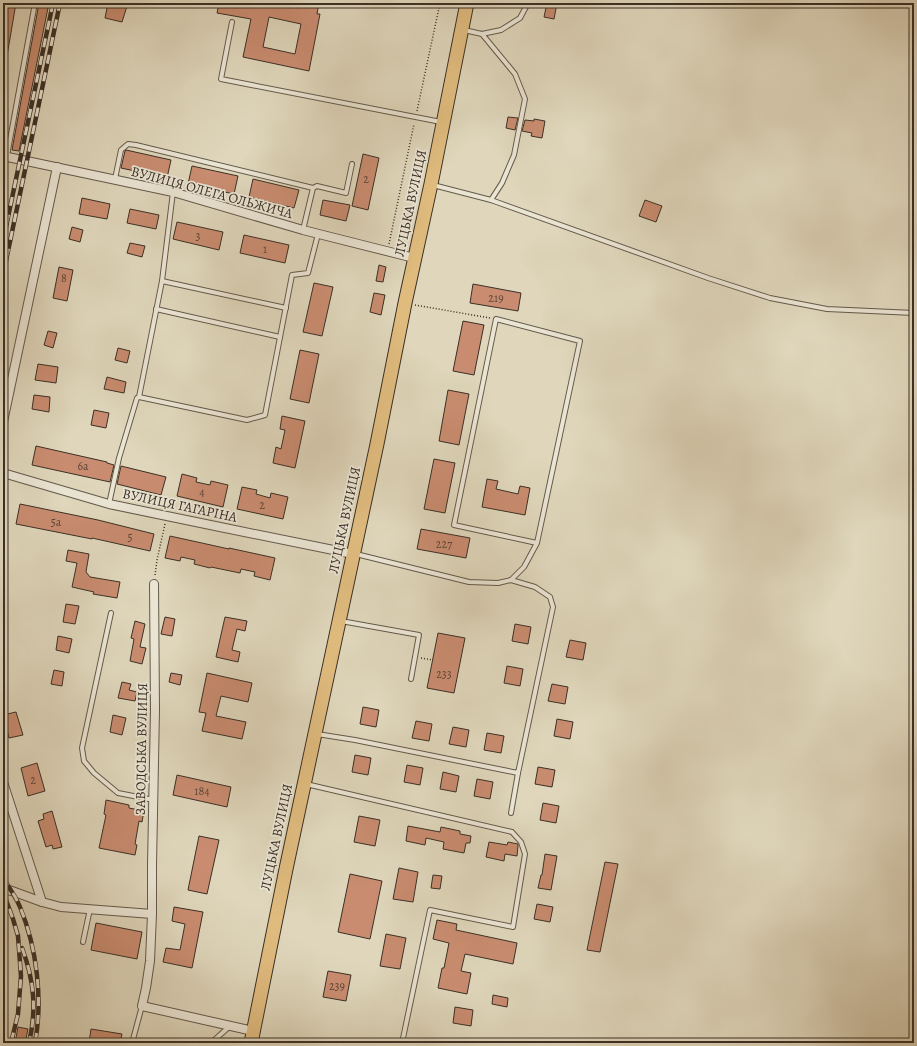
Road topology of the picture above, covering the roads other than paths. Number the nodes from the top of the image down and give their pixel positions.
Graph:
1 (4, 3) edge
2 (35, 3) edge
3 (467, 3) edge
4 (528, 3) edge
5 (3, 10) edge
6 (232, 22) dead end
7 (462, 30) junction
8 (482, 34) junction
9 (443, 123) junction
10 (5, 156) edge
11 (352, 164) dead end
12 (57, 167) junction
13 (114, 180) junction
14 (431, 184) junction
15 (313, 188) junction
16 (173, 192) junction
17 (491, 200) junction
18 (303, 230) junction
19 (318, 234) junction
20 (414, 258) junction
21 (162, 281) junction
22 (286, 308) junction
23 (156, 309) junction
24 (914, 313) edge
25 (280, 337) junction
26 (139, 397) junction
27 (3, 422) edge
28 (3, 473) edge
29 (109, 504) junction
30 (537, 543) junction
31 (353, 554) junction
32 (511, 580) junction
33 (154, 584) road end
34 (111, 613) dead end
35 (339, 620) junction
36 (411, 679) dead end
37 (315, 734) junction
38 (518, 773) junction
39 (3, 782) edge
40 (304, 783) junction
41 (154, 800) junction
42 (511, 813) dead end
43 (3, 889) edge
44 (42, 902) junction
45 (90, 909) junction
46 (152, 914) junction
47 (83, 942) dead end
48 (142, 1006) junction
49 (230, 1026) junction
50 (252, 1037) edge
51 (165, 1041) dead end
52 (132, 1043) edge
53 (176, 1043) edge
54 (211, 1043) edge
55 (402, 1043) edge

1 - 5 lane
2 - 10 lane
3 - 7 main road, ЛУЦЬКА ВУЛИЦЯ
4 - 8 lane
6 - 9 lane
7 - 8 lane
7 - 9 main road, ЛУЦЬКА ВУЛИЦЯ
8 - 17 lane
9 - 14 main road, ЛУЦЬКА ВУЛИЦЯ
10 - 12 street, ВУЛИЦЯ ОЛЕГА ОЛЬЖИЧА
11 - 15 lane
12 - 13 street, ВУЛИЦЯ ОЛЕГА ОЛЬЖИЧА
12 - 27 street
13 - 15 lane
13 - 16 street, ВУЛИЦЯ ОЛЕГА ОЛЬЖИЧА
14 - 17 lane
14 - 20 main road, ЛУЦЬКА ВУЛИЦЯ
15 - 18 lane
16 - 18 street, ВУЛИЦЯ ОЛЕГА ОЛЬЖИЧА
16 - 21 lane
17 - 24 lane
18 - 19 street, ВУЛИЦЯ ОЛЕГА ОЛЬЖИЧА
19 - 20 street, ВУЛИЦЯ ОЛЕГА ОЛЬЖИЧА
19 - 22 lane
20 - 31 main road, ЛУЦЬКА ВУЛИЦЯ
21 - 22 lane
21 - 23 lane
22 - 25 lane
23 - 25 lane
23 - 26 lane
25 - 26 lane
26 - 29 lane
28 - 29 street, ВУЛИЦЯ ГАГАРІНА
29 - 31 street, ВУЛИЦЯ ГАГАРІНА
30 - 30 lane
30 - 32 lane
31 - 32 lane
31 - 35 main road, ЛУЦЬКА ВУЛИЦЯ
32 - 38 lane
33 - 41 street, ЗАВОДСЬКА ВУЛИЦЯ
34 - 41 lane
35 - 36 lane
35 - 37 main road, ЛУЦЬКА ВУЛИЦЯ
37 - 38 lane
37 - 40 main road, ЛУЦЬКА ВУЛИЦЯ
38 - 42 lane
39 - 44 street
40 - 50 main road, ЛУЦЬКА ВУЛИЦЯ
40 - 55 lane
41 - 46 street, ЗАВОДСЬКА ВУЛИЦЯ
43 - 44 street
44 - 45 street
45 - 46 street
45 - 47 lane
46 - 48 street, ЗАВОДСЬКА ВУЛИЦЯ
48 - 49 street
48 - 52 lane
49 - 50 street
49 - 54 lane
51 - 53 lane

